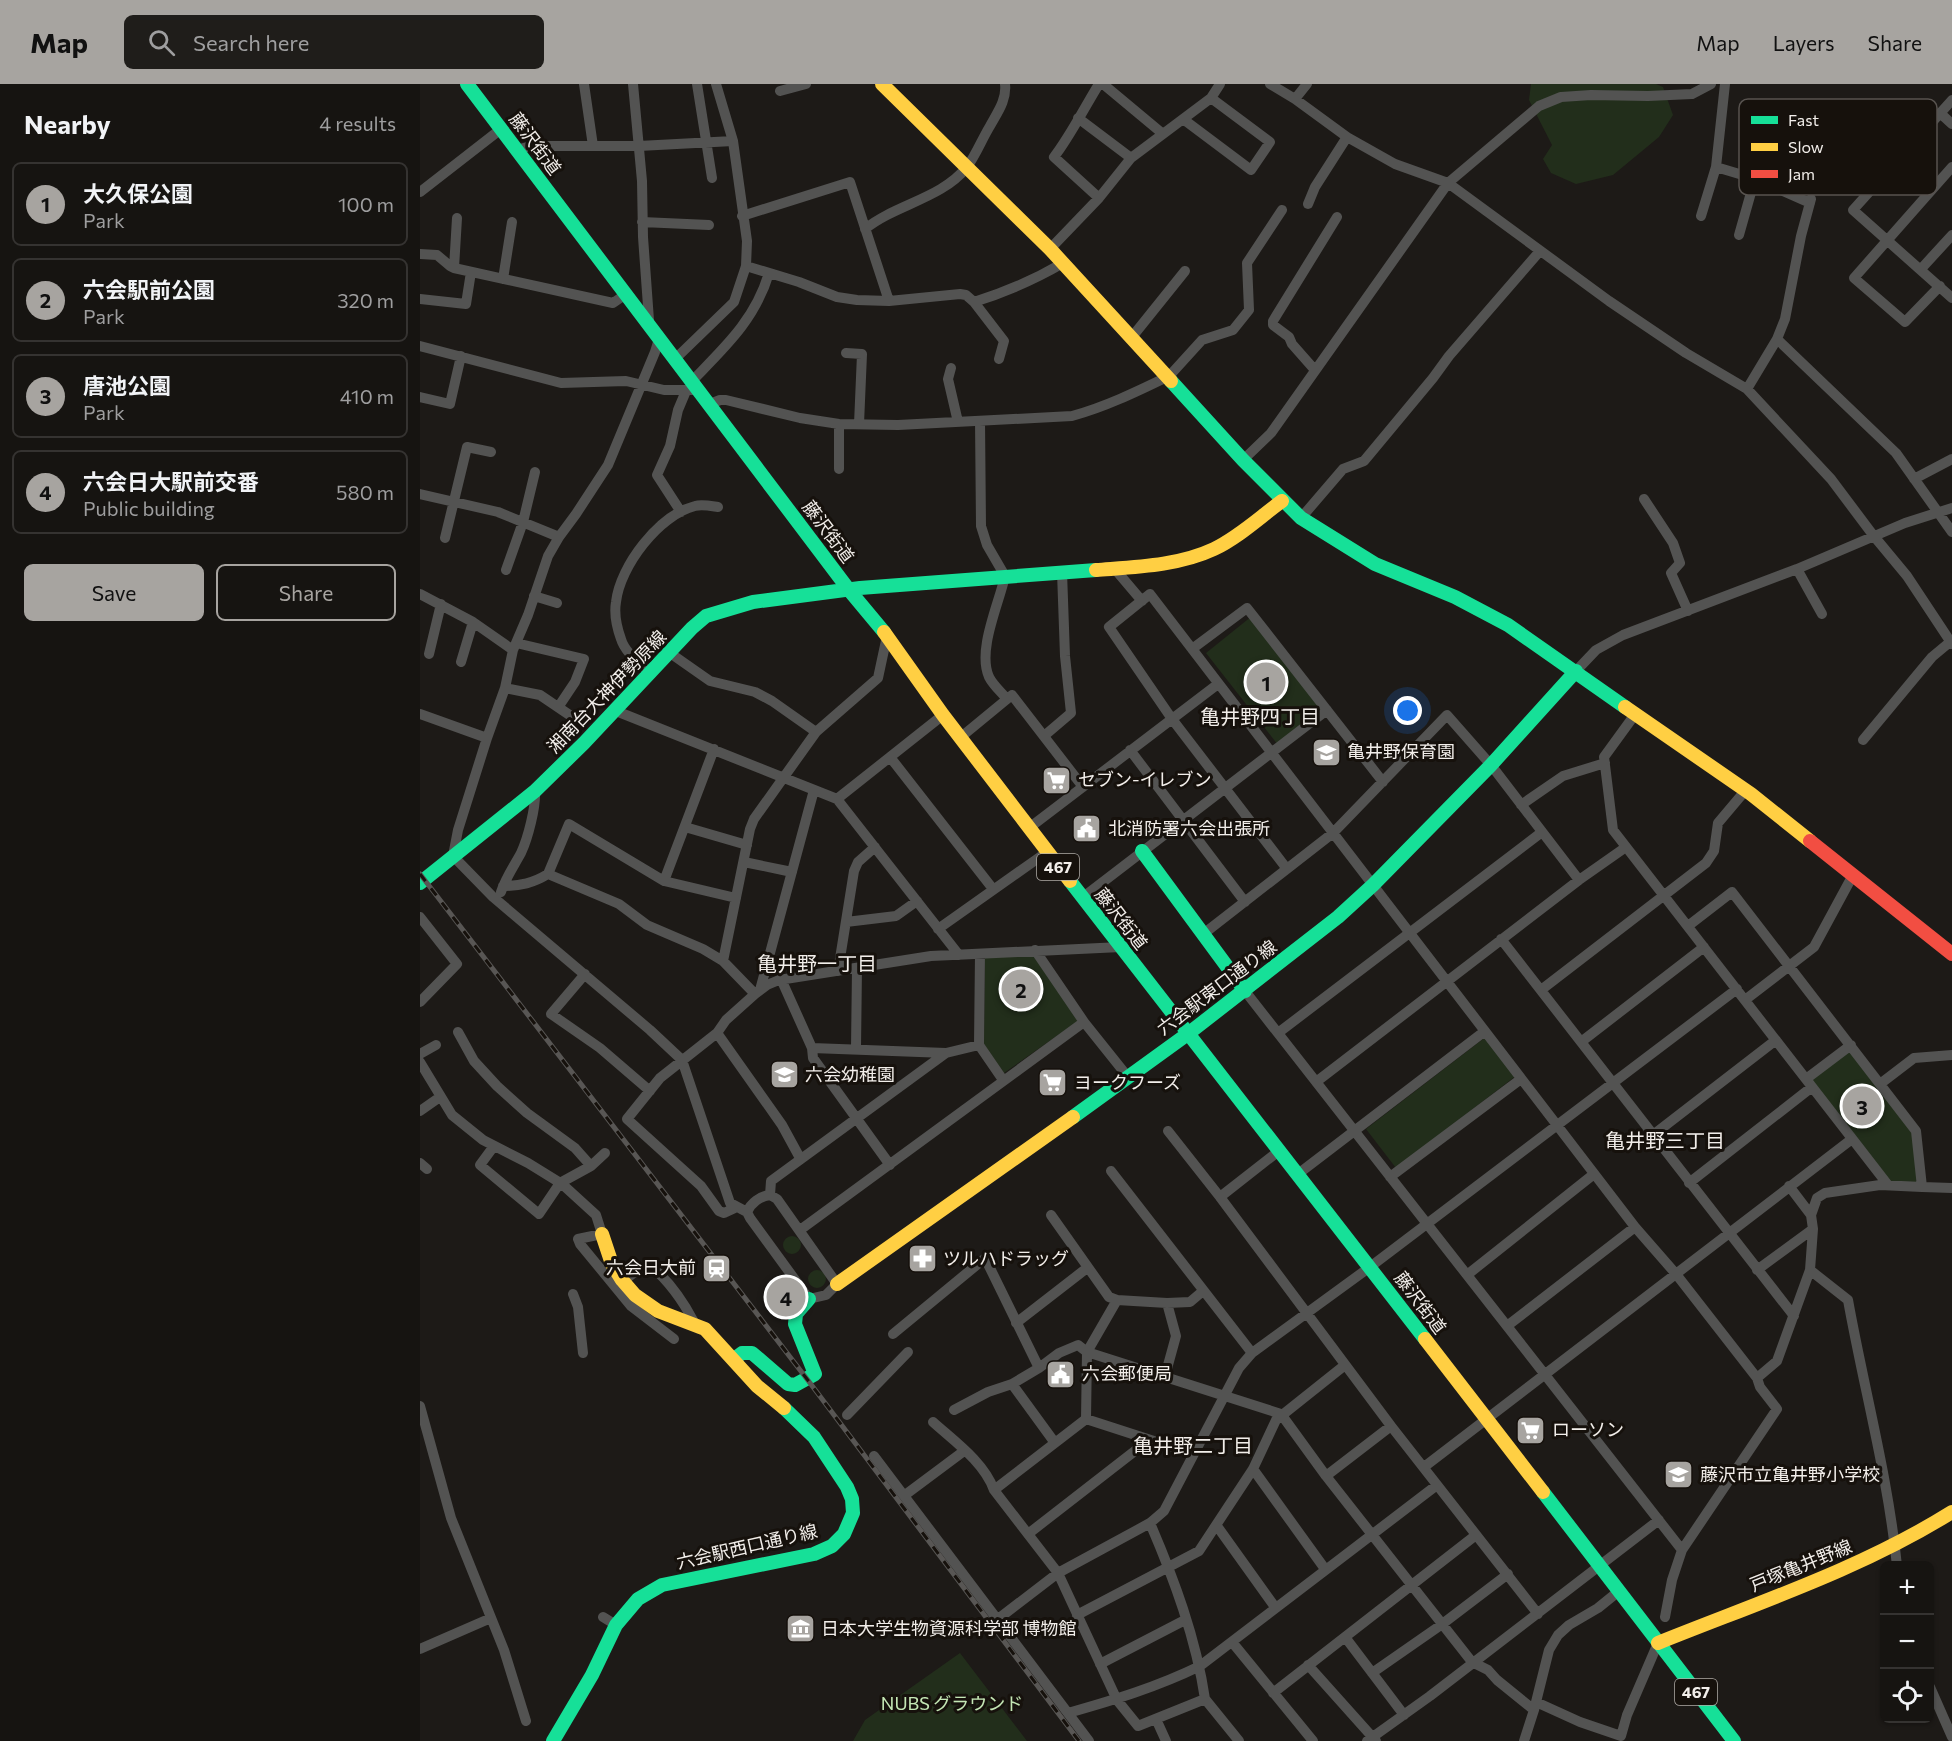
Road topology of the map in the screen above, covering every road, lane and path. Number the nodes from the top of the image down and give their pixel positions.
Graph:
1 (467, 84) edge
2 (584, 84) edge
3 (633, 84) edge
4 (697, 84) edge
5 (716, 84) edge
6 (806, 84) edge
7 (882, 84) edge
8 (1005, 84) edge
9 (1101, 84) edge
10 (1220, 84) edge
11 (1270, 84) edge
12 (1306, 84) edge
13 (1711, 84) edge
14 (1725, 84) edge
15 (780, 91) dead end
16 (1210, 98) junction
17 (1295, 99) junction
18 (1952, 100) edge
19 (1940, 113) junction
20 (1937, 116) edge
21 (1078, 118) junction
22 (1183, 119) junction
23 (1952, 124) edge
24 (501, 129) junction
25 (1163, 134) junction
26 (1347, 137) junction
27 (733, 141) junction
28 (706, 142) junction
29 (593, 146) junction
30 (639, 146) junction
31 (516, 150) junction
32 (1131, 158) junction
33 (967, 167) junction
34 (1716, 167) junction
35 (1952, 167) edge
36 (1739, 174) edge
37 (712, 178) dead end
38 (1448, 183) junction
39 (1937, 184) edge
40 (420, 192) edge
41 (1751, 195) edge
42 (1795, 195) edge
43 (1866, 195) edge
44 (1927, 195) edge
45 (1100, 198) junction
46 (1308, 204) dead end
47 (1282, 210) dead end
48 (742, 216) junction
49 (1701, 216) dead end
50 (1336, 217) dead end
51 (457, 218) dead end
52 (642, 222) junction
53 (709, 225) dead end
54 (508, 228) dead end
55 (865, 229) junction
56 (1739, 235) dead end
57 (1952, 235) edge
58 (1888, 240) junction
59 (1050, 249) junction
60 (1540, 251) junction
61 (420, 254) edge
62 (1063, 263) junction
63 (746, 266) junction
64 (454, 268) junction
65 (1921, 269) junction
66 (1185, 271) dead end
67 (471, 272) junction
68 (769, 273) junction
69 (503, 279) junction
70 (1940, 285) junction
71 (626, 294) junction
72 (1952, 298) edge
73 (420, 299) edge
74 (889, 301) junction
75 (974, 302) junction
76 (649, 325) junction
77 (659, 337) junction
78 (1132, 337) junction
79 (1777, 339) junction
80 (420, 346) edge
81 (846, 353) dead end
82 (461, 356) junction
83 (999, 359) dead end
84 (674, 360) junction
85 (951, 368) dead end
86 (1314, 369) junction
87 (1167, 376) junction
88 (642, 384) junction
89 (692, 387) junction
90 (1747, 389) junction
91 (420, 397) edge
92 (710, 405) junction
93 (980, 421) junction
94 (958, 422) junction
95 (839, 424) junction
96 (859, 424) junction
97 (491, 452) dead end
98 (1952, 459) edge
99 (1243, 460) junction
100 (839, 469) dead end
101 (535, 472) dead end
102 (1914, 478) junction
103 (420, 494) edge
104 (1644, 498) dead end
105 (1282, 501) junction
106 (454, 502) junction
107 (718, 507) dead end
108 (1952, 508) edge
109 (681, 512) junction
110 (1938, 512) junction
111 (1301, 518) junction
112 (523, 522) junction
113 (1952, 532) edge
114 (1873, 536) junction
115 (559, 537) junction
116 (444, 538) dead end
117 (1113, 568) junction
118 (1797, 569) junction
119 (506, 570) dead end
120 (1062, 572) junction
121 (1005, 576) junction
122 (849, 590) junction
123 (420, 594) edge
124 (534, 596) junction
125 (1142, 601) junction
126 (557, 603) dead end
127 (441, 604) junction
128 (1688, 611) junction
129 (1822, 614) dead end
130 (473, 622) junction
131 (886, 636) junction
132 (1951, 643) edge
133 (515, 646) junction
134 (1192, 649) junction
135 (670, 653) junction
136 (429, 654) dead end
137 (461, 662) dead end
138 (1576, 671) junction
139 (651, 674) junction
140 (1218, 684) junction
141 (506, 688) junction
142 (1007, 699) junction
143 (559, 706) junction
144 (1327, 710) junction
145 (616, 711) junction
146 (1636, 713) junction
147 (420, 714) edge
148 (943, 715) junction
149 (571, 716) dead end
150 (1172, 719) junction
151 (816, 732) junction
152 (1044, 736) junction
153 (961, 737) junction
154 (487, 738) junction
155 (1863, 740) dead end
156 (714, 749) junction
157 (1130, 750) junction
158 (1272, 754) junction
159 (890, 757) junction
160 (1605, 763) junction
161 (1491, 765) junction
162 (783, 777) junction
163 (1383, 782) junction
164 (1083, 787) junction
165 (1226, 788) junction
166 (814, 790) junction
167 (1745, 790) junction
168 (535, 791) junction
169 (837, 799) junction
170 (1521, 805) junction
171 (1182, 821) junction
172 (685, 827) junction
173 (1029, 828) junction
174 (1333, 832) junction
175 (1542, 832) junction
176 (747, 845) junction
177 (1626, 847) junction
178 (875, 848) junction
179 (1142, 851) junction
180 (1047, 852) junction
181 (453, 856) junction
182 (744, 862) junction
183 (1287, 869) junction
184 (792, 872) junction
185 (548, 874) junction
186 (1853, 875) junction
187 (1579, 880) junction
188 (664, 881) junction
189 (420, 883) edge
190 (1373, 885) junction
191 (503, 886) junction
192 (993, 889) junction
193 (1664, 896) junction
194 (736, 898) junction
195 (1082, 898) junction
196 (499, 901) junction
197 (917, 901) junction
198 (1245, 902) junction
199 (420, 917) edge
200 (846, 922) junction
201 (1688, 926) junction
202 (939, 929) junction
203 (1409, 932) junction
204 (1202, 935) junction
205 (1501, 939) junction
206 (1121, 947) junction
207 (1704, 947) junction
208 (1949, 947) edge
209 (1035, 950) junction
210 (980, 954) junction
211 (959, 955) junction
212 (723, 961) junction
213 (1790, 966) junction
214 (857, 968) junction
215 (838, 971) junction
216 (585, 974) junction
217 (781, 979) junction
218 (1447, 982) junction
219 (1737, 989) junction
220 (1541, 990) junction
221 (1245, 991) junction
222 (758, 992) junction
223 (1745, 1000) junction
224 (420, 1002) edge
225 (1084, 1022) junction
226 (1485, 1031) junction
227 (458, 1032) dead end
228 (717, 1033) junction
229 (1189, 1033) junction
230 (1278, 1033) junction
231 (1776, 1040) junction
232 (1581, 1042) junction
233 (436, 1045) dead end
234 (979, 1045) junction
235 (1851, 1045) junction
236 (812, 1048) junction
237 (856, 1048) junction
238 (945, 1053) junction
239 (420, 1054) edge
240 (1952, 1055) edge
241 (682, 1060) junction
242 (420, 1062) edge
243 (1128, 1077) junction
244 (1521, 1079) junction
245 (1003, 1080) junction
246 (1316, 1082) junction
247 (1612, 1083) junction
248 (1809, 1083) junction
249 (1880, 1084) junction
250 (650, 1091) junction
251 (440, 1097) junction
252 (420, 1111) edge
253 (856, 1118) junction
254 (1557, 1126) junction
255 (1168, 1131) dead end
256 (1354, 1131) junction
257 (1653, 1135) junction
258 (1852, 1139) junction
259 (494, 1146) junction
260 (1280, 1150) junction
261 (605, 1153) dead end
262 (800, 1158) junction
263 (890, 1165) junction
264 (591, 1166) junction
265 (1111, 1172) dead end
266 (1298, 1174) junction
267 (1594, 1174) junction
268 (1390, 1177) junction
269 (560, 1183) junction
270 (1689, 1183) junction
271 (1888, 1185) junction
272 (1789, 1186) junction
273 (1922, 1187) junction
274 (1952, 1188) edge
275 (770, 1195) junction
276 (1220, 1197) junction
277 (742, 1209) junction
278 (1051, 1215) dead end
279 (1811, 1215) junction
280 (1427, 1223) junction
281 (1635, 1227) junction
282 (1813, 1229) junction
283 (800, 1230) junction
284 (602, 1234) junction
285 (1729, 1234) junction
286 (1370, 1267) junction
287 (1087, 1268) junction
288 (1757, 1270) junction
289 (1810, 1270) junction
290 (1676, 1274) junction
291 (1467, 1275) junction
292 (623, 1281) junction
293 (837, 1284) junction
294 (1203, 1291) junction
295 (573, 1294) dead end
296 (809, 1299) junction
297 (1117, 1300) junction
298 (1167, 1303) junction
299 (1306, 1314) junction
300 (1794, 1316) junction
301 (694, 1323) junction
302 (1016, 1323) junction
303 (1507, 1326) junction
304 (892, 1334) dead end
305 (674, 1339) dead end
306 (908, 1352) dead end
307 (1087, 1352) junction
308 (584, 1353) dead end
309 (1252, 1353) junction
310 (734, 1359) junction
311 (1345, 1365) junction
312 (1039, 1368) junction
313 (1545, 1374) junction
314 (1165, 1376) junction
315 (1756, 1378) junction
316 (1012, 1384) junction
317 (1226, 1395) junction
318 (420, 1406) edge
319 (954, 1410) dead end
320 (1281, 1414) junction
321 (848, 1415) dead end
322 (1086, 1419) junction
323 (1487, 1420) junction
324 (933, 1422) dead end
325 (1391, 1426) junction
326 (1149, 1440) junction
327 (1054, 1443) junction
328 (964, 1451) junction
329 (425, 1453) edge
330 (1194, 1454) junction
331 (874, 1456) dead end
332 (1424, 1467) junction
333 (1253, 1469) junction
334 (1326, 1476) junction
335 (1437, 1485) junction
336 (994, 1490) junction
337 (905, 1495) junction
338 (1952, 1512) edge
339 (1659, 1520) junction
340 (1149, 1523) junction
341 (1217, 1526) junction
342 (1028, 1534) junction
343 (1371, 1535) junction
344 (1476, 1535) junction
345 (1895, 1545) junction
346 (1682, 1550) junction
347 (1897, 1561) edge
348 (1600, 1567) junction
349 (1169, 1569) junction
350 (1325, 1569) junction
351 (1058, 1573) junction
352 (1508, 1574) junction
353 (1411, 1586) junction
354 (1619, 1591) junction
355 (1275, 1607) junction
356 (1538, 1614) junction
357 (1077, 1615) junction
358 (603, 1617) dead end
359 (1665, 1617) dead end
360 (491, 1618) junction
361 (998, 1619) junction
362 (1185, 1620) junction
363 (616, 1625) junction
364 (1441, 1625) junction
365 (420, 1636) edge
366 (1345, 1637) junction
367 (1232, 1642) junction
368 (1658, 1643) junction
369 (423, 1648) edge
370 (1472, 1662) junction
371 (1100, 1664) junction
372 (1308, 1665) junction
373 (1200, 1666) junction
374 (1372, 1673) junction
375 (1273, 1693) junction
376 (1205, 1698) junction
377 (1934, 1698) edge
378 (1117, 1700) junction
379 (1535, 1706) junction
380 (1068, 1713) junction
381 (1404, 1715) junction
382 (1156, 1719) junction
383 (526, 1721) dead end
384 (1952, 1737) edge
385 (1372, 1740) edge
386 (553, 1741) edge
387 (1089, 1741) edge
388 (1166, 1741) edge
389 (1239, 1741) edge
390 (1313, 1741) edge
391 (1524, 1741) edge
392 (1734, 1741) edge

1 - 24 main road, 藤沢街道 / 467
2 - 29 street
3 - 30 street
4 - 28 street
5 - 27 street
6 - 15 street
7 - 33 main road
8 - 33 street
9 - 21 street
9 - 25 street
10 - 16 street
11 - 17 street
12 - 17 street
13 - 38 street
14 - 34 street
16 - 22 street
16 - 22 street
17 - 26 street
18 - 19 street
19 - 20 street
19 - 23 street
21 - 32 street
21 - 45 street
22 - 25 street
24 - 31 main road, 藤沢街道 / 467
24 - 40 street
25 - 32 street
26 - 38 street
26 - 46 street
27 - 28 street
27 - 48 street
28 - 30 street
28 - 37 street
29 - 30 street
29 - 31 street
30 - 52 street
31 - 71 main road, 藤沢街道 / 467
32 - 45 street
33 - 55 street
33 - 59 main road
34 - 36 street
34 - 49 street
35 - 39 street
38 - 60 street
38 - 86 street
41 - 56 street
42 - 79 street
43 - 58 street
44 - 58 street
45 - 59 street
47 - 87 street
48 - 55 street
48 - 63 street
50 - 86 street
51 - 64 street
52 - 53 street
52 - 76 street
54 - 69 street
55 - 74 street
57 - 65 street
58 - 65 street
58 - 70 street
59 - 62 main road
60 - 90 street
60 - 111 street
61 - 64 street
62 - 75 street
62 - 78 main road
63 - 68 street
63 - 84 street
64 - 67 street
65 - 70 street
66 - 78 street
67 - 69 street
67 - 73 street
68 - 74 street
68 - 89 street
69 - 71 street
70 - 72 street
71 - 76 main road, 藤沢街道 / 467
74 - 75 street
75 - 83 street
76 - 77 main road, 藤沢街道 / 467
77 - 84 main road, 藤沢街道 / 467
77 - 88 street
78 - 87 main road
79 - 90 street
79 - 102 street
80 - 82 street
81 - 96 street
82 - 88 street
82 - 91 street
84 - 89 main road, 藤沢街道 / 467
85 - 94 street
86 - 99 street
87 - 93 street
87 - 99 main road
88 - 89 street
88 - 115 street
89 - 92 main road, 藤沢街道 / 467
89 - 109 street
90 - 114 street
92 - 95 street
92 - 122 main road, 藤沢街道 / 467
93 - 94 street
93 - 121 street
94 - 96 street
95 - 96 street
95 - 100 street
97 - 106 street
98 - 102 street
99 - 105 main road
101 - 112 street
102 - 110 street
103 - 106 street
104 - 128 street
105 - 111 main road
105 - 117 main road, 湘南台大神伊勢原線
106 - 112 street
106 - 116 street
107 - 109 street
108 - 110 street
109 - 139 street
110 - 113 street
110 - 114 street
111 - 138 main road
112 - 115 street
112 - 119 street
114 - 118 street
114 - 132 street
115 - 124 street
117 - 120 main road, 湘南台大神伊勢原線
117 - 125 street
118 - 128 street
118 - 129 street
120 - 121 main road, 湘南台大神伊勢原線
120 - 152 street
121 - 122 main road, 湘南台大神伊勢原線
121 - 142 street
122 - 131 main road, 藤沢街道 / 467
122 - 135 main road, 湘南台大神伊勢原線
123 - 127 street
124 - 126 street
124 - 133 street
125 - 134 street
125 - 150 street
127 - 130 street
127 - 136 street
128 - 138 street
130 - 133 street
130 - 137 street
131 - 148 main road, 藤沢街道 / 467
131 - 151 street
132 - 155 street
133 - 141 street
133 - 143 street
134 - 140 street
134 - 144 street
135 - 139 main road, 湘南台大神伊勢原線
135 - 151 street
138 - 146 main road
138 - 161 main road, 六会駅東口通り線
139 - 145 main road, 湘南台大神伊勢原線
140 - 150 street
140 - 158 street
141 - 143 street
141 - 154 street
142 - 152 street
142 - 153 street
143 - 149 street
144 - 158 street
144 - 163 street
145 - 156 street
145 - 168 main road, 湘南台大神伊勢原線
146 - 160 street
146 - 167 main road
147 - 154 street
148 - 153 main road, 藤沢街道 / 467
148 - 159 street
150 - 157 street
150 - 165 street
151 - 162 street
152 - 164 street
153 - 173 main road, 藤沢街道 / 467
154 - 181 street
156 - 162 street
156 - 172 street
157 - 164 street
157 - 171 street
158 - 165 street
158 - 174 street
159 - 169 street
159 - 192 street
160 - 170 street
160 - 177 street
161 - 163 street
161 - 170 street
161 - 190 main road, 六会駅東口通り線
162 - 166 street
162 - 176 street
163 - 174 street
164 - 173 street
165 - 171 street
165 - 183 street
166 - 169 street
166 - 184 street
167 - 186 main road
167 - 193 street
168 - 181 main road, 湘南台大神伊勢原線
168 - 191 street
169 - 178 street
170 - 175 street
171 - 179 street
171 - 198 street
172 - 176 street
172 - 188 street
173 - 180 main road, 藤沢街道 / 467
174 - 183 street
174 - 190 street
175 - 187 street
175 - 203 street
176 - 182 street
177 - 187 street
177 - 193 street
178 - 197 street
178 - 200 street
179 - 195 street
179 - 204 main road
180 - 192 street
180 - 195 main road, 藤沢街道 / 467
181 - 189 main road, 湘南台大神伊勢原線
181 - 196 street
182 - 184 street
182 - 194 street
183 - 198 street
184 - 222 street
185 - 188 street
185 - 191 street
185 - 212 street
186 - 208 main road
186 - 213 street
187 - 205 street
188 - 194 street
190 - 203 street
190 - 221 main road, 六会駅東口通り線
191 - 196 street
192 - 202 street
193 - 201 street
193 - 220 street
194 - 212 street
195 - 206 main road, 藤沢街道 / 467
196 - 216 street
197 - 200 street
197 - 202 street
198 - 204 street
199 - 224 street
200 - 215 street
201 - 207 street
201 - 213 street
202 - 211 street
203 - 218 street
203 - 230 street
204 - 221 main road
205 - 218 street
205 - 220 street
206 - 209 street
206 - 229 main road, 藤沢街道 / 467
207 - 219 street
207 - 232 street
209 - 210 street
209 - 225 street
210 - 211 street
210 - 234 street
211 - 214 street
212 - 222 street
213 - 223 street
213 - 235 street
214 - 215 street
214 - 237 street
215 - 217 street
216 - 241 street
216 - 250 street
217 - 222 street
217 - 236 street
218 - 226 street
218 - 246 street
219 - 223 street
219 - 247 street
220 - 232 street
221 - 229 main road, 六会駅東口通り線
221 - 230 street
222 - 228 street
223 - 231 street
225 - 243 street
225 - 245 street
226 - 244 street
226 - 256 street
227 - 264 street
228 - 241 street
228 - 262 street
229 - 243 main road, 六会駅東口通り線
229 - 260 main road, 藤沢街道 / 467
230 - 246 street
231 - 248 street
231 - 257 street
232 - 247 street
233 - 239 street
234 - 238 street
234 - 245 street
235 - 248 street
235 - 249 street
236 - 237 street
236 - 253 street
237 - 238 street
238 - 253 street
240 - 249 street
241 - 250 street
241 - 277 street
242 - 251 street
243 - 293 main road, 六会駅東口通り線
244 - 254 street
244 - 268 street
245 - 263 street
246 - 256 street
247 - 254 street
247 - 257 street
248 - 258 street
248 - 270 street
249 - 273 street
250 - 277 street
251 - 252 street
251 - 259 street
253 - 262 street
253 - 263 street
254 - 267 street
254 - 280 street
255 - 276 street
256 - 266 street
256 - 268 street
257 - 270 street
258 - 271 street
258 - 272 street
259 - 269 street
259 - 269 street
260 - 266 main road, 藤沢街道 / 467
260 - 276 street
261 - 264 street
262 - 275 street
263 - 283 street
264 - 269 street
265 - 294 street
266 - 286 main road, 藤沢街道 / 467
267 - 281 street
267 - 291 street
268 - 280 street
269 - 284 street
270 - 285 street
271 - 273 street
271 - 279 street
272 - 279 street
272 - 285 street
273 - 274 street
275 - 277 street
275 - 283 street
276 - 299 street
277 - 296 street
278 - 287 street
279 - 282 street
280 - 286 street
280 - 291 street
281 - 290 street
281 - 303 street
282 - 288 street
282 - 289 street
283 - 293 street
284 - 292 main road, 六会駅西口通り線
284 - 305 street
285 - 288 street
285 - 290 street
286 - 299 street
286 - 323 main road, 藤沢街道 / 467
287 - 297 street
287 - 302 street
288 - 300 street
289 - 300 street
289 - 345 street
290 - 313 street
290 - 315 street
291 - 303 street
292 - 301 main road, 六会駅西口通り線
292 - 301 street
293 - 296 street
294 - 298 street
294 - 309 street
295 - 308 street
296 - 310 main road
297 - 298 street
297 - 307 street
298 - 314 street
299 - 309 street
299 - 311 street
300 - 315 street
301 - 310 main road, 六会駅西口通り線
302 - 304 street
302 - 312 street
303 - 313 street
306 - 321 street
307 - 312 street
307 - 314 street
307 - 322 street
309 - 317 street
310 - 363 main road, 六会駅西口通り線
311 - 320 street
311 - 325 street
312 - 316 street
313 - 323 street
313 - 339 street
314 - 317 street
315 - 346 street
316 - 319 street
316 - 327 street
317 - 320 street
317 - 330 street
318 - 329 street
320 - 333 street
320 - 334 street
322 - 326 street
322 - 327 street
323 - 332 street
323 - 348 main road, 藤沢街道 / 467
324 - 328 street
325 - 332 street
325 - 334 street
326 - 330 street
326 - 342 street
327 - 336 street
328 - 336 street
328 - 337 street
329 - 360 street
330 - 340 street
331 - 337 street
332 - 335 street
333 - 341 street
333 - 350 street
334 - 343 street
335 - 343 street
335 - 344 street
336 - 342 street
337 - 361 street
338 - 345 main road, 戸塚亀井野線
339 - 346 street
339 - 348 street
340 - 349 street
340 - 351 street
341 - 349 street
341 - 355 street
342 - 351 street
343 - 350 street
343 - 353 street
344 - 352 street
344 - 353 street
345 - 347 street
345 - 368 main road, 戸塚亀井野線
346 - 359 street
348 - 354 main road, 藤沢街道 / 467
348 - 356 street
349 - 357 street
349 - 362 street
350 - 355 street
351 - 357 street
351 - 361 street
352 - 356 street
352 - 364 street
353 - 364 street
353 - 366 street
354 - 368 main road, 藤沢街道 / 467
354 - 379 street
355 - 367 street
356 - 370 street
357 - 371 street
358 - 363 street
360 - 369 street
360 - 383 street
361 - 380 street
362 - 371 street
362 - 373 street
363 - 386 main road, 六会駅西口通り線
364 - 370 street
364 - 374 street
365 - 369 street
366 - 372 street
366 - 374 street
367 - 373 street
367 - 375 street
368 - 379 street
368 - 392 main road, 藤沢街道 / 467
370 - 379 street
370 - 381 street
371 - 378 street
372 - 375 street
372 - 385 street
373 - 376 street
373 - 378 street
374 - 381 street
375 - 390 street
376 - 382 street
376 - 389 street
377 - 384 street
378 - 380 street
378 - 382 street
379 - 391 street
380 - 387 street
381 - 385 street
382 - 388 street

